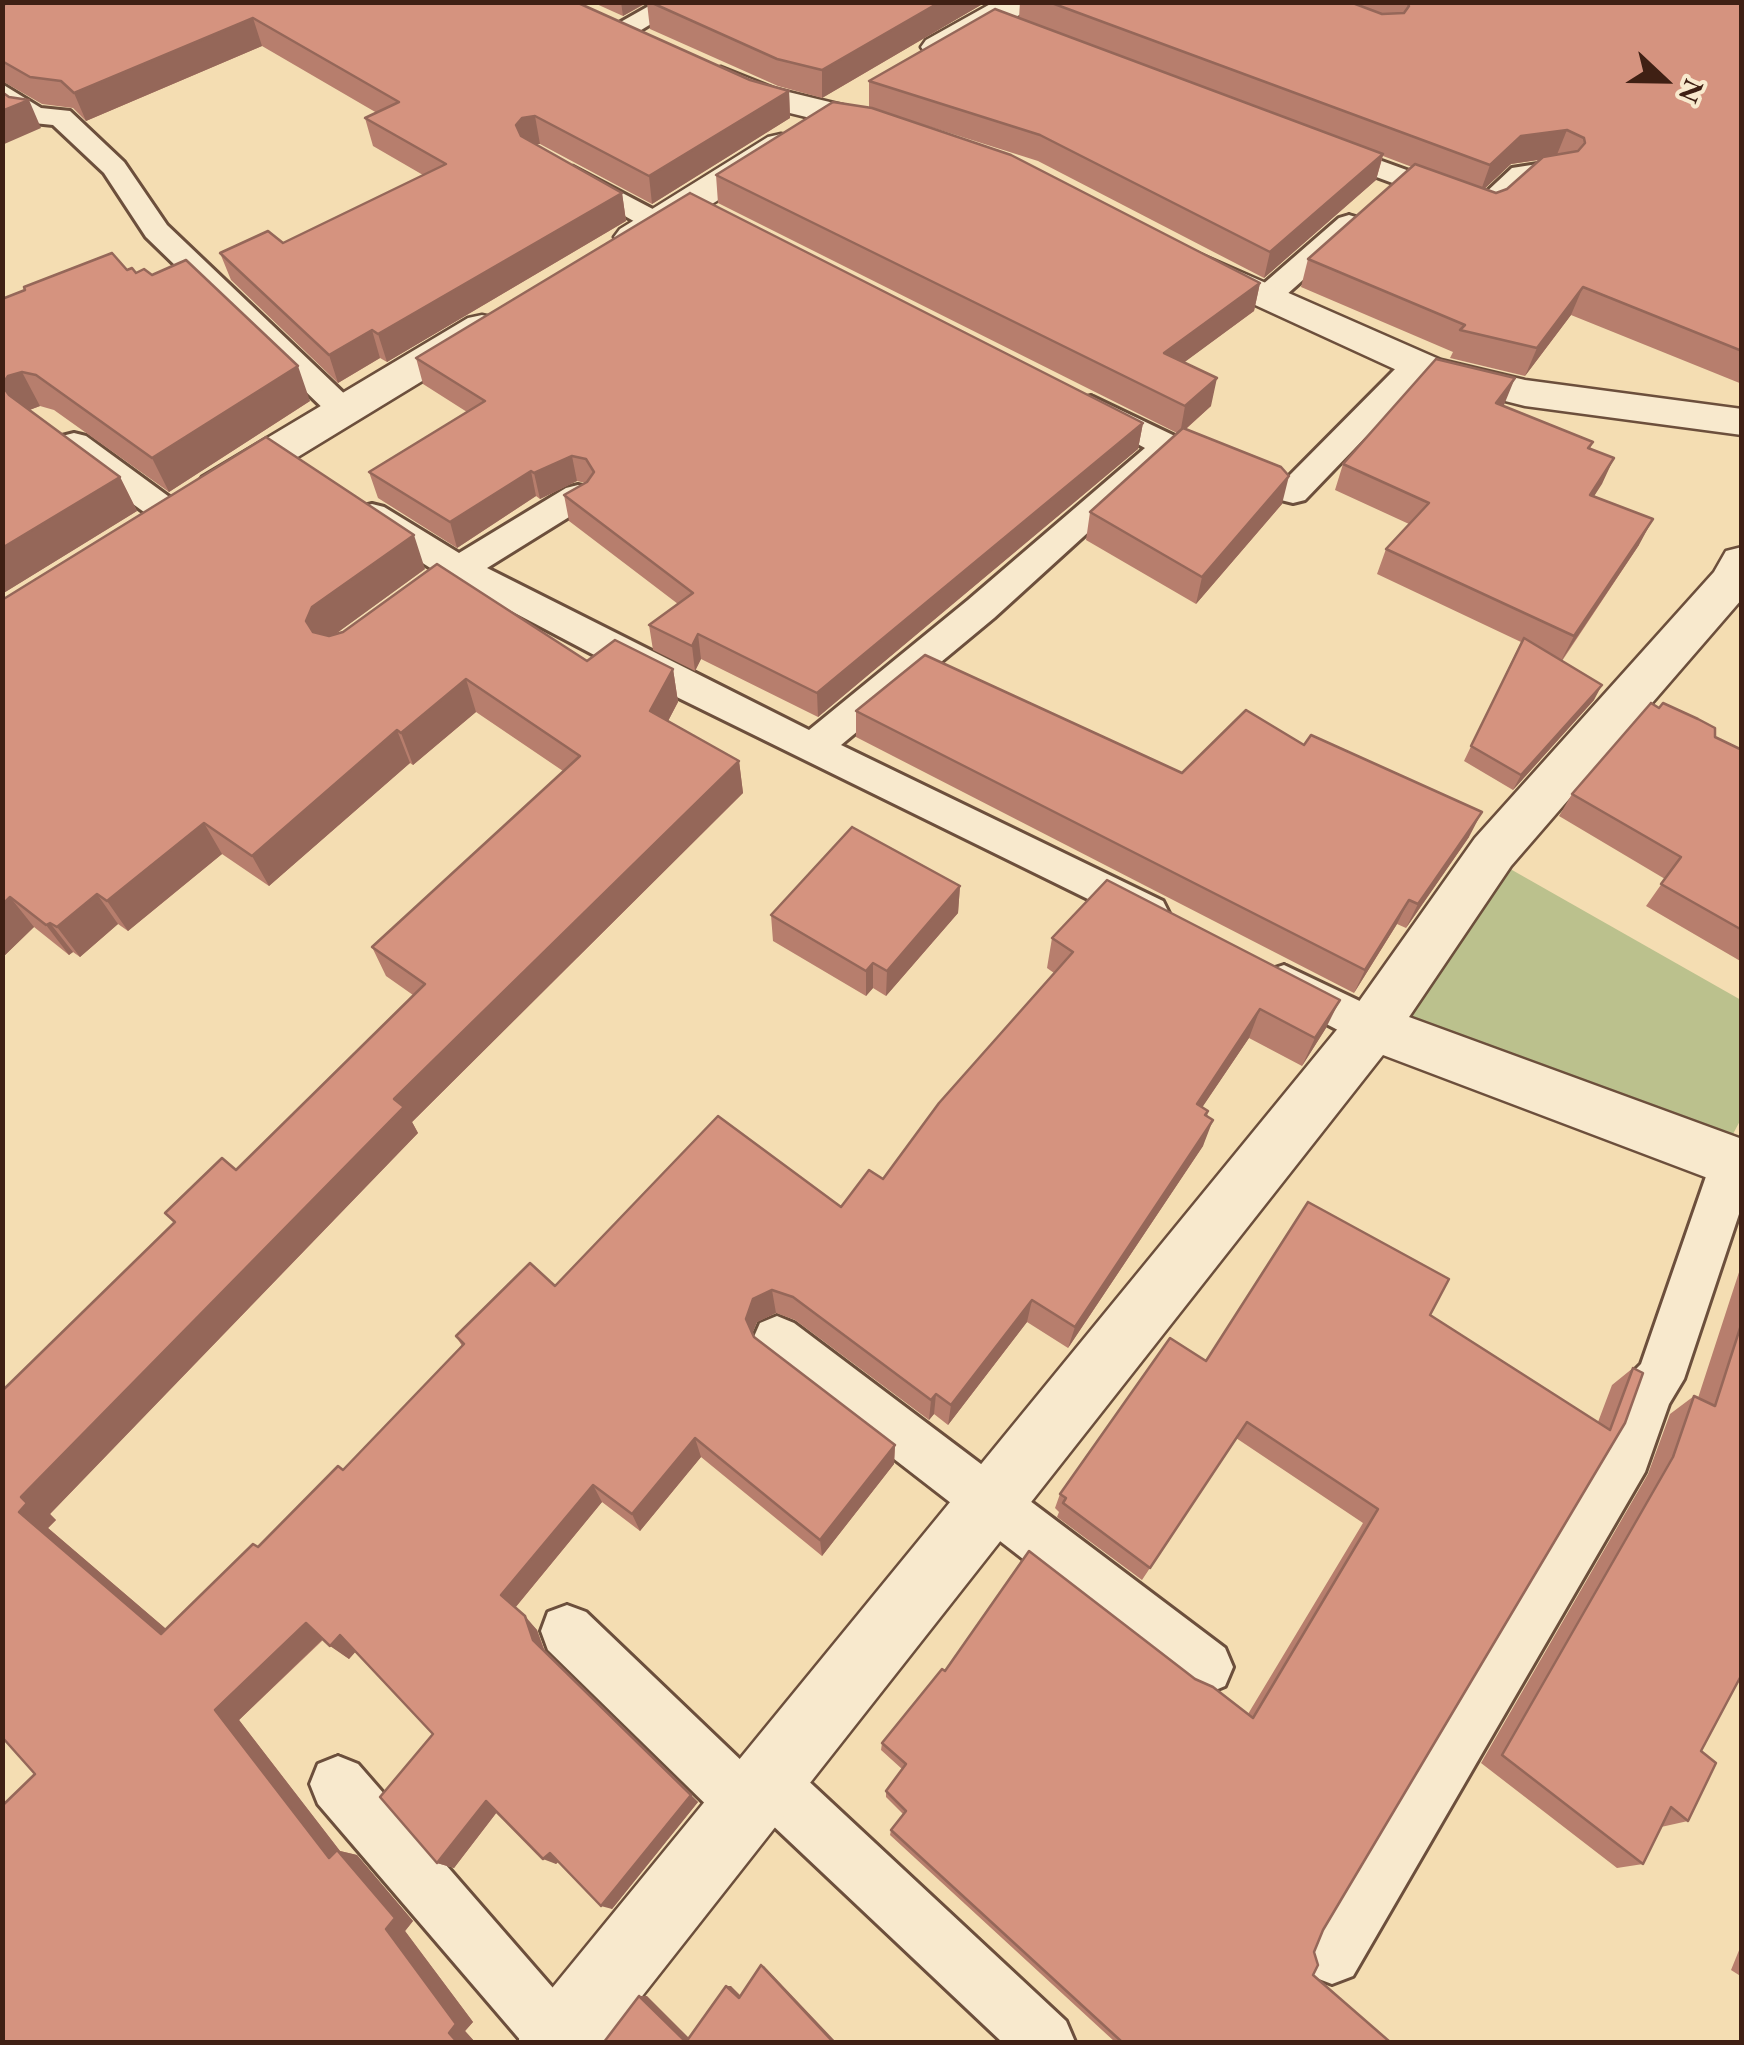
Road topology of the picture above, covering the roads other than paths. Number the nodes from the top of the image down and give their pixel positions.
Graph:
1 (676, 2) edge
2 (586, 18) edge
3 (1022, 18) edge
4 (619, 33) junction
5 (664, 52) edge
6 (912, 61) edge
7 (697, 67) edge
8 (2, 92) edge
9 (846, 104) junction
10 (1300, 139) edge
11 (934, 142) edge
12 (555, 165) edge
13 (1558, 168) edge
14 (1402, 178) junction
15 (690, 214) junction
16 (1160, 245) edge
17 (608, 252) edge
18 (1265, 298) junction
19 (508, 312) edge
20 (1417, 365) junction
21 (1064, 392) edge
22 (343, 410) junction
23 (41, 420) edge
24 (1742, 422) edge
25 (340, 492) edge
26 (1293, 492) edge
27 (578, 496) edge
28 (154, 526) joint
29 (1742, 562) edge
30 (459, 568) junction
31 (415, 600) edge
32 (813, 747) junction
33 (1186, 932) edge
34 (1253, 966) edge
35 (1372, 1027) junction
36 (1737, 1163) edge
37 (777, 1339) dead end
38 (991, 1500) junction
39 (568, 1632) dead end
40 (1206, 1667) dead end
41 (338, 1784) dead end
42 (757, 1793) junction
43 (1332, 1955) edge
44 (558, 2042) edge
45 (1045, 2042) edge

1 - 4 lane
2 - 4 street
3 - 6 street
4 - 5 street
7 - 9 street
8 - 22 lane
9 - 11 street
9 - 15 street
10 - 14 lane
12 - 15 lane
13 - 14 lane
14 - 18 lane
15 - 17 street
16 - 18 street
18 - 20 street
19 - 22 street
20 - 24 street
20 - 26 lane
21 - 32 lane
22 - 28 street
23 - 28 lane
25 - 30 lane
27 - 30 lane
29 - 35 street
30 - 31 lane
30 - 32 lane
32 - 33 lane
34 - 35 lane
35 - 36 street
35 - 38 street
36 - 43 lane
37 - 38 lane
38 - 40 lane
38 - 42 street
39 - 42 lane
41 - 44 lane
42 - 44 street
42 - 45 lane

